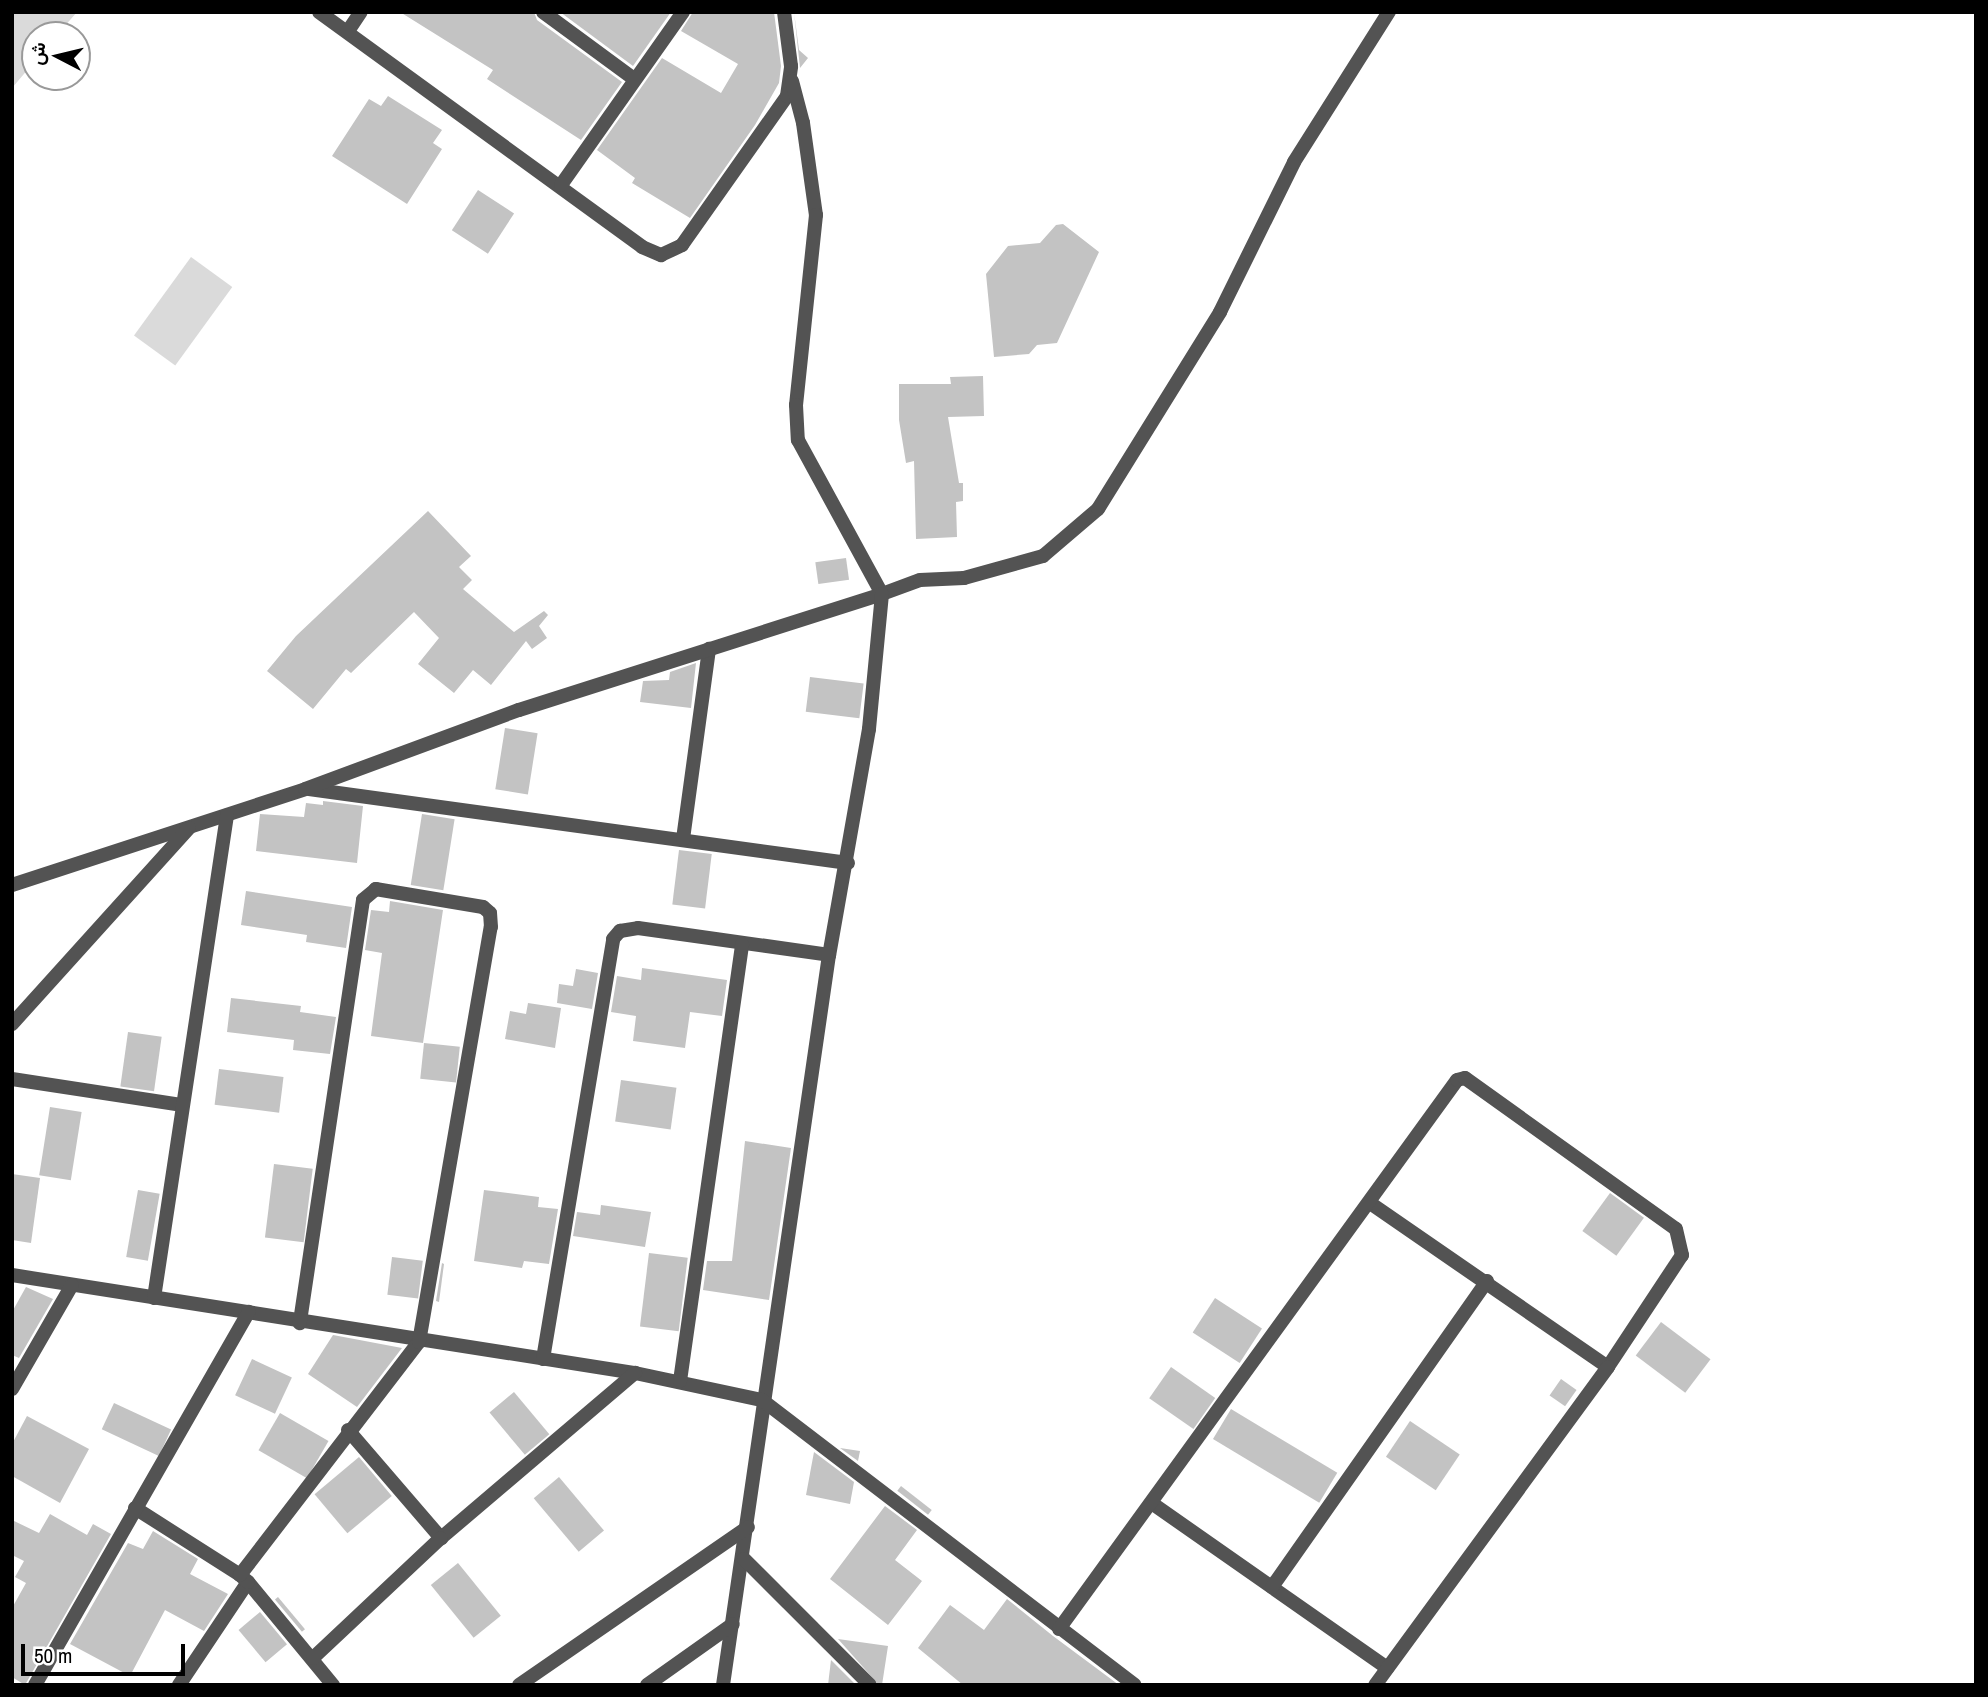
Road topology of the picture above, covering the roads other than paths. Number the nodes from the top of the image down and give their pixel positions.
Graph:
1 (319, 12) edge
2 (361, 12) edge
3 (543, 12) edge
4 (683, 12) edge
5 (784, 12) edge
6 (1389, 12) edge
7 (348, 31) junction
8 (633, 78) junction
9 (792, 81) junction
10 (561, 185) junction
11 (882, 594) junction
12 (709, 649) junction
13 (305, 789) junction
14 (228, 815) junction
15 (190, 827) junction
16 (683, 839) junction
17 (848, 863) junction
18 (12, 885) edge
19 (742, 944) junction
20 (829, 955) junction
21 (12, 1024) edge
22 (12, 1079) edge
23 (181, 1105) junction
24 (1370, 1203) junction
25 (12, 1275) edge
26 (1487, 1282) junction
27 (72, 1286) junction
28 (154, 1298) junction
29 (248, 1312) junction
30 (300, 1323) junction
31 (419, 1342) junction
32 (544, 1359) junction
33 (1608, 1367) junction
34 (635, 1373) junction
35 (680, 1381) junction
36 (12, 1389) edge
37 (762, 1400) junction
38 (348, 1430) junction
39 (1153, 1504) junction
40 (135, 1508) junction
41 (748, 1527) junction
42 (441, 1538) junction
43 (744, 1559) junction
44 (244, 1578) junction
45 (1272, 1587) junction
46 (733, 1624) junction
47 (1059, 1629) junction
48 (313, 1658) junction
49 (1387, 1668) junction
50 (35, 1685) edge
51 (179, 1685) edge
52 (333, 1685) edge
53 (519, 1685) edge
54 (647, 1685) edge
55 (723, 1685) edge
56 (870, 1685) edge
57 (1135, 1685) edge
58 (1375, 1685) edge

1 - 7 street
2 - 7 street
3 - 8 street
4 - 8 street
5 - 9 street
6 - 11 street
7 - 10 street
8 - 10 street
9 - 10 street
9 - 11 street
11 - 12 street
11 - 17 street
12 - 13 street
12 - 16 street
13 - 14 street
13 - 16 street
14 - 15 street
14 - 23 street
15 - 18 street
15 - 21 street
16 - 17 street
17 - 20 street
19 - 20 street
19 - 32 street
19 - 35 street
20 - 37 street
22 - 23 street
23 - 28 street
24 - 26 street
24 - 33 street
24 - 39 street
25 - 27 street
26 - 33 street
26 - 45 street
27 - 28 street
27 - 36 street
28 - 29 street
29 - 30 street
29 - 40 street
30 - 31 street
30 - 31 street
31 - 32 street
31 - 38 street
32 - 34 street
33 - 49 street
34 - 35 street
34 - 42 street
35 - 37 street
37 - 41 street
37 - 47 street
38 - 42 street
38 - 44 street
39 - 45 street
39 - 47 street
40 - 44 street
40 - 50 street
41 - 43 street
41 - 53 street
42 - 48 street
43 - 46 street
43 - 56 street
44 - 48 street
44 - 51 street
45 - 49 street
46 - 54 street
46 - 55 street
47 - 57 street
48 - 52 street
49 - 58 street

